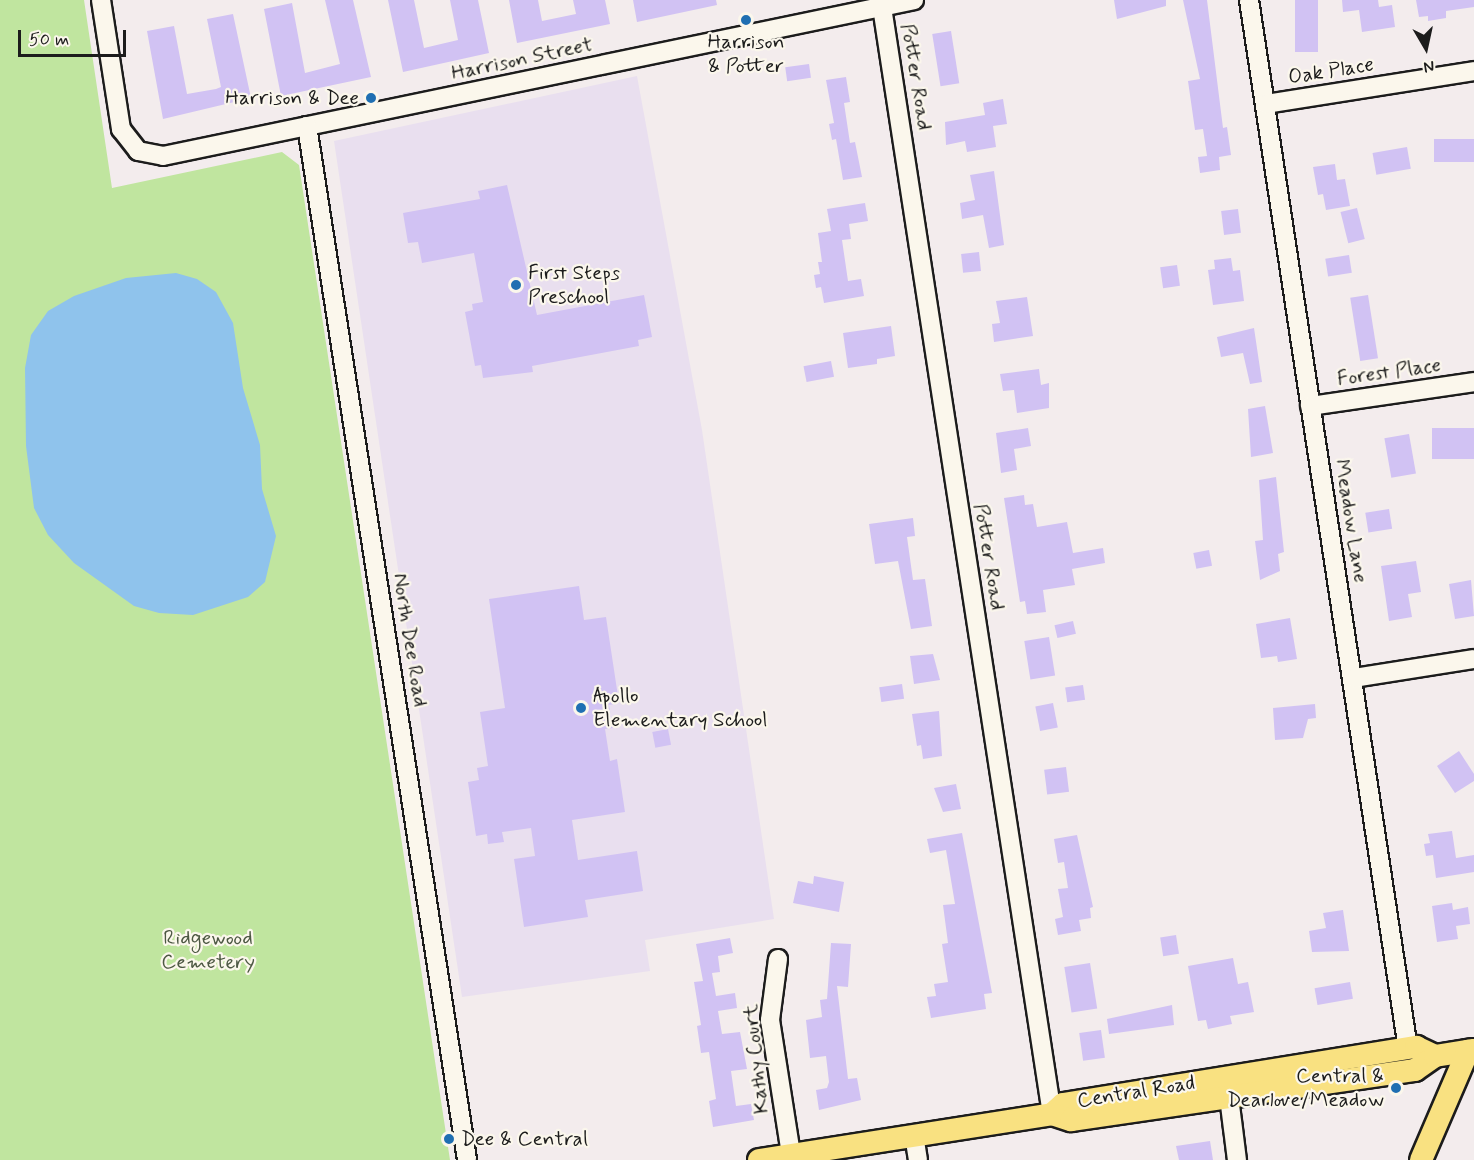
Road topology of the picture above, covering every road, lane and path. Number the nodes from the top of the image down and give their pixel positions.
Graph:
1 (101, 0) edge
2 (914, 0) edge
3 (1249, 0) edge
4 (882, 7) junction
5 (1474, 71) edge
6 (1266, 104) junction
7 (307, 126) junction
8 (1474, 382) edge
9 (1310, 406) junction
10 (1474, 659) edge
11 (1354, 678) junction
12 (778, 959) dead end
13 (1408, 1049) junction
14 (1471, 1050) edge
15 (1435, 1056) junction
16 (1229, 1097) junction
17 (1052, 1114) junction
18 (914, 1135) junction
19 (791, 1158) edge
20 (467, 1160) edge
21 (759, 1160) edge
22 (918, 1160) edge
23 (1237, 1160) edge
24 (1421, 1160) edge

1 - 7 street, Harrison Street
2 - 4 street, Harrison Street
3 - 6 street, Meadow Lane
4 - 7 street, Harrison Street
4 - 17 street, Potter Road
5 - 6 street, Oak Place
6 - 9 street, Meadow Lane
7 - 20 street, North Dee Road
8 - 9 street, Forest Place
9 - 11 street, Meadow Lane
10 - 11 street
11 - 13 street, Meadow Lane
12 - 19 street, Kathy Court
13 - 15 main road, Central Road
13 - 17 main road, Central Road
14 - 15 main road, Central Road
14 - 24 main road
15 - 16 main road, Central Road
16 - 17 main road, Central Road
16 - 23 street
17 - 18 main road, Central Road
18 - 19 main road, Central Road
18 - 22 street
19 - 21 main road, Central Road

